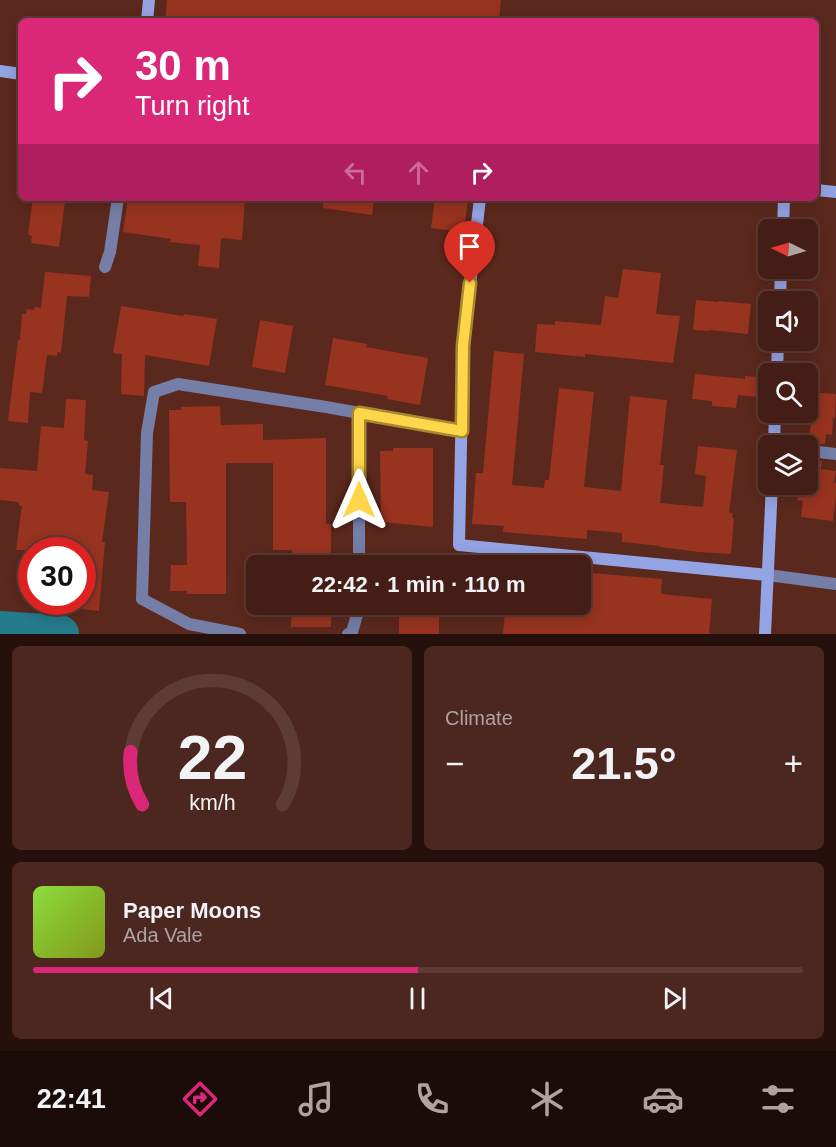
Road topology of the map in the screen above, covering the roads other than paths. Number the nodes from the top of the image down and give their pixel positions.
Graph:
1 (149, 0) edge
2 (147, 18) edge
3 (0, 71) edge
4 (18, 74) edge
5 (819, 190) edge
6 (836, 192) edge
7 (118, 201) edge
8 (480, 201) edge
9 (784, 201) edge
10 (783, 219) edge
11 (105, 267) dead end
12 (359, 413) junction
13 (462, 431) junction
14 (818, 452) edge
15 (836, 454) edge
16 (772, 495) edge
17 (359, 555) edge
18 (768, 575) junction
19 (836, 584) edge
20 (356, 615) edge
21 (240, 634) edge
22 (348, 634) edge
23 (765, 634) edge

1 - 2 street
3 - 4 street
5 - 6 street
7 - 11 street
8 - 13 street
9 - 10 street
12 - 13 street
12 - 17 street
12 - 21 street
13 - 18 street
14 - 15 street
16 - 18 street
18 - 19 street
18 - 23 street
20 - 22 street

